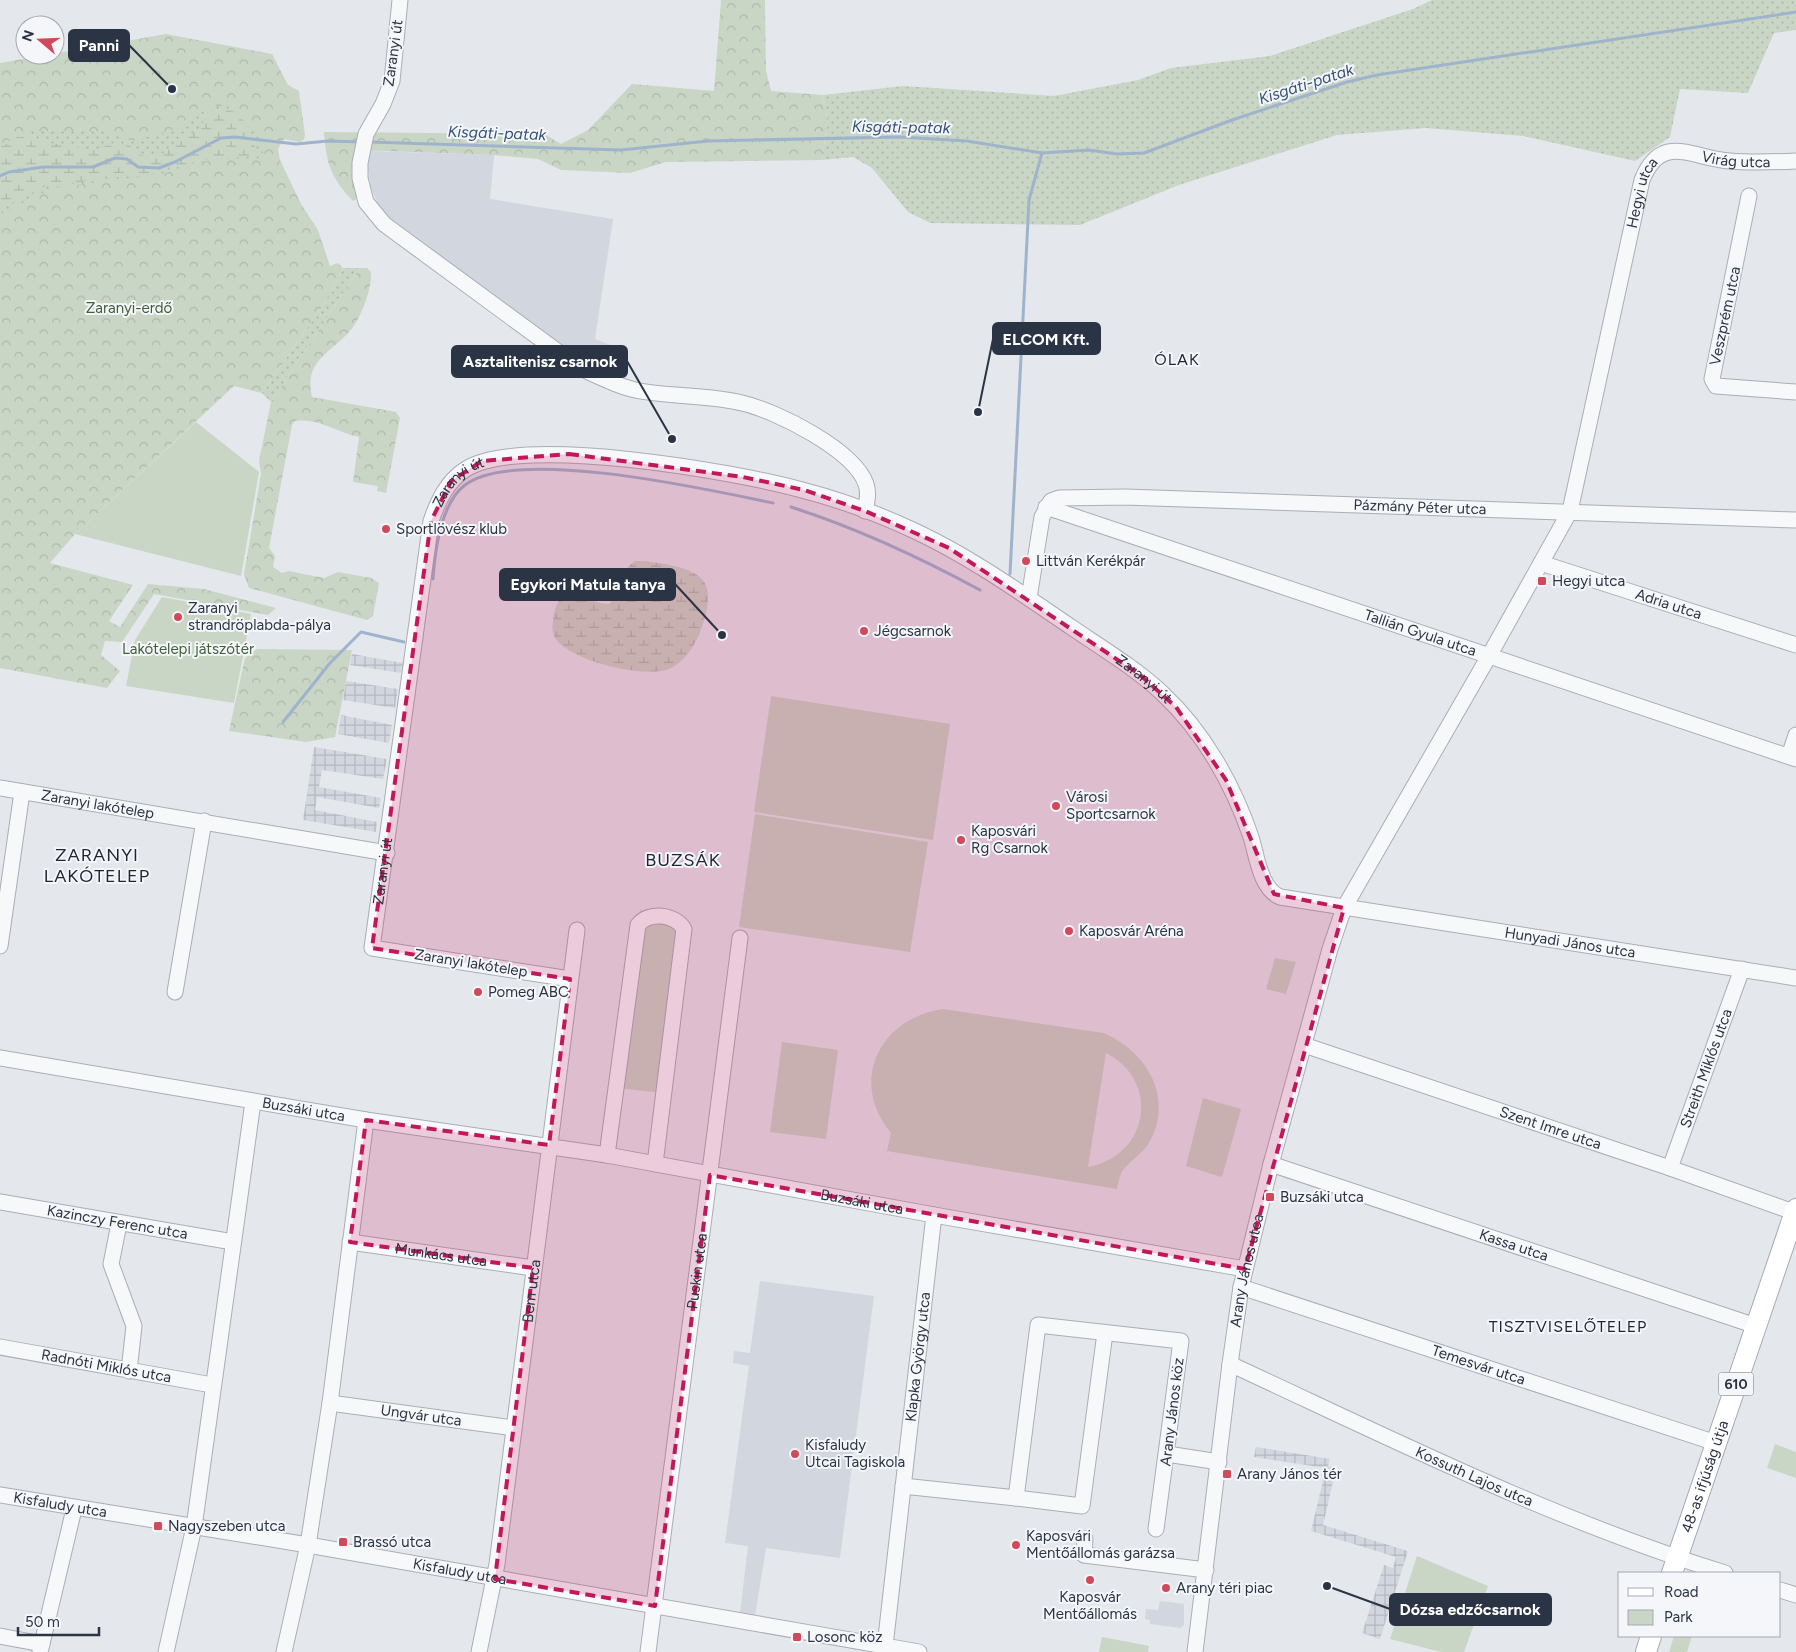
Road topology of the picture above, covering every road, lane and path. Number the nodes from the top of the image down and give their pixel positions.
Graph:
1 (400, 0) edge
2 (1678, 150) joint
3 (1796, 161) edge
4 (1749, 196) dead end
5 (1796, 392) edge
6 (1046, 507) junction
7 (865, 511) junction
8 (1570, 511) junction
9 (1796, 520) edge
10 (1541, 563) junction
11 (1029, 598) junction
12 (1796, 645) edge
13 (1490, 656) junction
14 (1796, 735) edge
15 (1792, 758) edge
16 (0, 788) edge
17 (22, 792) junction
18 (204, 821) junction
19 (387, 853) junction
20 (1344, 908) junction
21 (576, 930) dead end
22 (740, 938) dead end
23 (0, 946) edge
24 (372, 948) joint
25 (1742, 969) junction
26 (1796, 978) edge
27 (570, 979) junction
28 (175, 992) dead end
29 (1304, 1045) junction
30 (0, 1058) edge
31 (253, 1102) junction
32 (366, 1120) junction
33 (549, 1145) junction
34 (607, 1155) junction
35 (655, 1164) junction
36 (1271, 1164) junction
37 (1670, 1168) junction
38 (710, 1175) junction
39 (0, 1202) edge
40 (1796, 1212) edge
41 (934, 1216) junction
42 (119, 1224) junction
43 (233, 1242) junction
44 (350, 1242) junction
45 (533, 1268) junction
46 (1245, 1269) junction
47 (1241, 1287) junction
48 (1756, 1326) junction
49 (1105, 1333) junction
50 (0, 1347) edge
51 (1230, 1364) junction
52 (129, 1371) junction
53 (212, 1385) junction
54 (330, 1403) junction
55 (514, 1428) junction
56 (1716, 1443) junction
57 (1167, 1454) junction
58 (1219, 1462) junction
59 (903, 1486) junction
60 (0, 1495) edge
61 (1016, 1498) junction
62 (74, 1509) junction
63 (194, 1527) junction
64 (1156, 1529) dead end
65 (1085, 1539) dead end
66 (308, 1545) junction
67 (1674, 1566) edge
68 (1206, 1570) junction
69 (1718, 1572) edge
70 (495, 1579) junction
71 (1781, 1590) edge
72 (1796, 1595) edge
73 (655, 1606) junction
74 (0, 1636) edge
75 (1651, 1637) edge
76 (832, 1645) edge
77 (885, 1646) junction
78 (41, 1648) edge
79 (1197, 1649) edge
80 (166, 1652) edge
81 (284, 1652) edge
82 (479, 1652) edge
83 (648, 1652) edge
84 (919, 1652) edge
85 (1646, 1652) edge

1 - 7 street, Zaranyi út
2 - 3 street, Virág utca
2 - 8 street, Hegyi utca
4 - 5 street, Veszprém utca
6 - 8 street, Pázmány Péter utca
6 - 11 street
6 - 13 street, Tallián Gyula utca
7 - 11 street, Zaranyi út
7 - 19 street, Zaranyi út
8 - 9 street, Pázmány Péter utca
8 - 10 street, Hegyi utca
10 - 12 street, Adria utca
10 - 13 street, Hegyi utca
11 - 20 street, Zaranyi út
13 - 15 street, Tallián Gyula utca
13 - 20 street, Hegyi utca
14 - 15 street
16 - 17 street, Zaranyi lakótelep
17 - 18 street, Zaranyi lakótelep
17 - 23 street, Zaranyi lakótelep
18 - 19 street, Zaranyi lakótelep
18 - 28 street
19 - 24 street, Zaranyi út
20 - 25 street, Hunyadi János utca
20 - 29 street, Arany János utca
21 - 27 street, Bem utca
22 - 38 street, Puskin utca
24 - 27 street, Zaranyi lakótelep
25 - 26 street, Hunyadi János utca
25 - 37 street, Streith Miklós utca
27 - 33 street, Bem utca
29 - 36 street, Arany János utca
29 - 37 street, Szent Imre utca
30 - 31 street, Buzsáki utca
31 - 32 street, Buzsáki utca
31 - 43 street
32 - 33 street, Buzsáki utca
32 - 44 street
33 - 34 street, Buzsáki utca
33 - 45 street, Bem utca
34 - 35 street, Buzsáki utca
34 - 35 street
35 - 38 street, Buzsáki utca
36 - 46 street, Arany János utca
36 - 48 street, Kassa utca
37 - 40 street, Szent Imre utca
38 - 41 street, Buzsáki utca
38 - 73 street, Puskin utca
39 - 42 street, Kazinczy Ferenc utca
40 - 48 main road, 48-as ifjúság útja / 610
41 - 46 street, Buzsáki utca
41 - 59 street, Klapka György utca
42 - 43 street, Kazinczy Ferenc utca
42 - 52 street
43 - 53 street
44 - 45 street, Munkács utca
44 - 54 street
45 - 55 street, Bem utca
46 - 47 street, Arany János utca
47 - 51 street, Arany János utca
47 - 56 street, Temesvár utca
48 - 56 main road, 48-as ifjúság útja / 610
49 - 57 street, Arany János köz
49 - 61 street
49 - 61 street, Arany János köz
50 - 52 street, Radnóti Miklós utca
51 - 58 street, Arany János utca
51 - 67 street, Kossuth Lajos utca
52 - 53 street, Radnóti Miklós utca
53 - 63 street
54 - 55 street, Ungvár utca
54 - 66 street
55 - 70 street, Bem utca
56 - 67 main road, 48-as ifjúság útja / 610
57 - 58 street
57 - 64 street, Arany János köz
58 - 68 street, Arany János utca
59 - 61 street
59 - 77 street, Klapka György utca
60 - 62 street, Kisfaludy utca
62 - 63 street, Kisfaludy utca
62 - 78 street
63 - 66 street, Kisfaludy utca
63 - 80 street
65 - 68 street
66 - 70 street, Kisfaludy utca
66 - 81 street
67 - 69 street, Kossuth Lajos utca
68 - 79 street, Arany János utca
70 - 73 street, Kisfaludy utca
70 - 82 street, Bem utca
71 - 72 street
73 - 76 street, Kisfaludy utca
73 - 83 street, Puskin utca
74 - 78 street
75 - 85 main road
76 - 77 street, Kisfaludy utca
77 - 84 street, Kisfaludy utca

